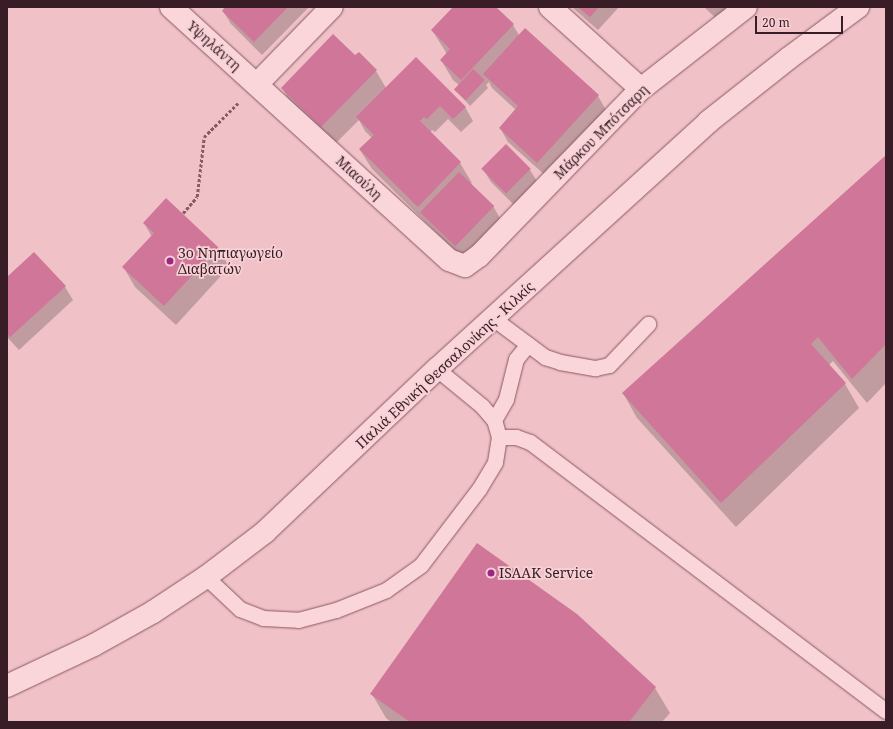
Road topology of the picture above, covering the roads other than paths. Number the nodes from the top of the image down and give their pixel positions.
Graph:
1 (171, 7) edge
2 (332, 7) edge
3 (550, 7) edge
4 (746, 7) edge
5 (858, 7) edge
6 (257, 84) junction
7 (641, 89) junction
8 (465, 266) joint
9 (494, 319) junction
10 (648, 324) dead end
11 (528, 344) junction
12 (437, 369) junction
13 (494, 420) junction
14 (499, 437) junction
15 (206, 577) junction
16 (7, 686) edge
17 (886, 711) edge

1 - 6 main road, Υψηλάντη
2 - 6 main road
3 - 7 main road
4 - 7 main road, Μάρκου Μπότσαρη
5 - 9 main road, Παλιά Εθνική Θεσσαλονίκης - Κιλκίς
6 - 8 main road, Μιαούλη
7 - 8 main road, Μάρκου Μπότσαρη
9 - 11 lane
9 - 12 main road, Παλιά Εθνική Θεσσαλονίκης - Κιλκίς
10 - 11 lane
11 - 13 lane
12 - 13 lane
12 - 15 main road, Παλιά Εθνική Θεσσαλονίκης - Κιλκίς
13 - 14 lane
14 - 15 lane
14 - 17 lane
15 - 16 main road, Παλιά Εθνική Θεσσαλονίκης - Κιλκίς

